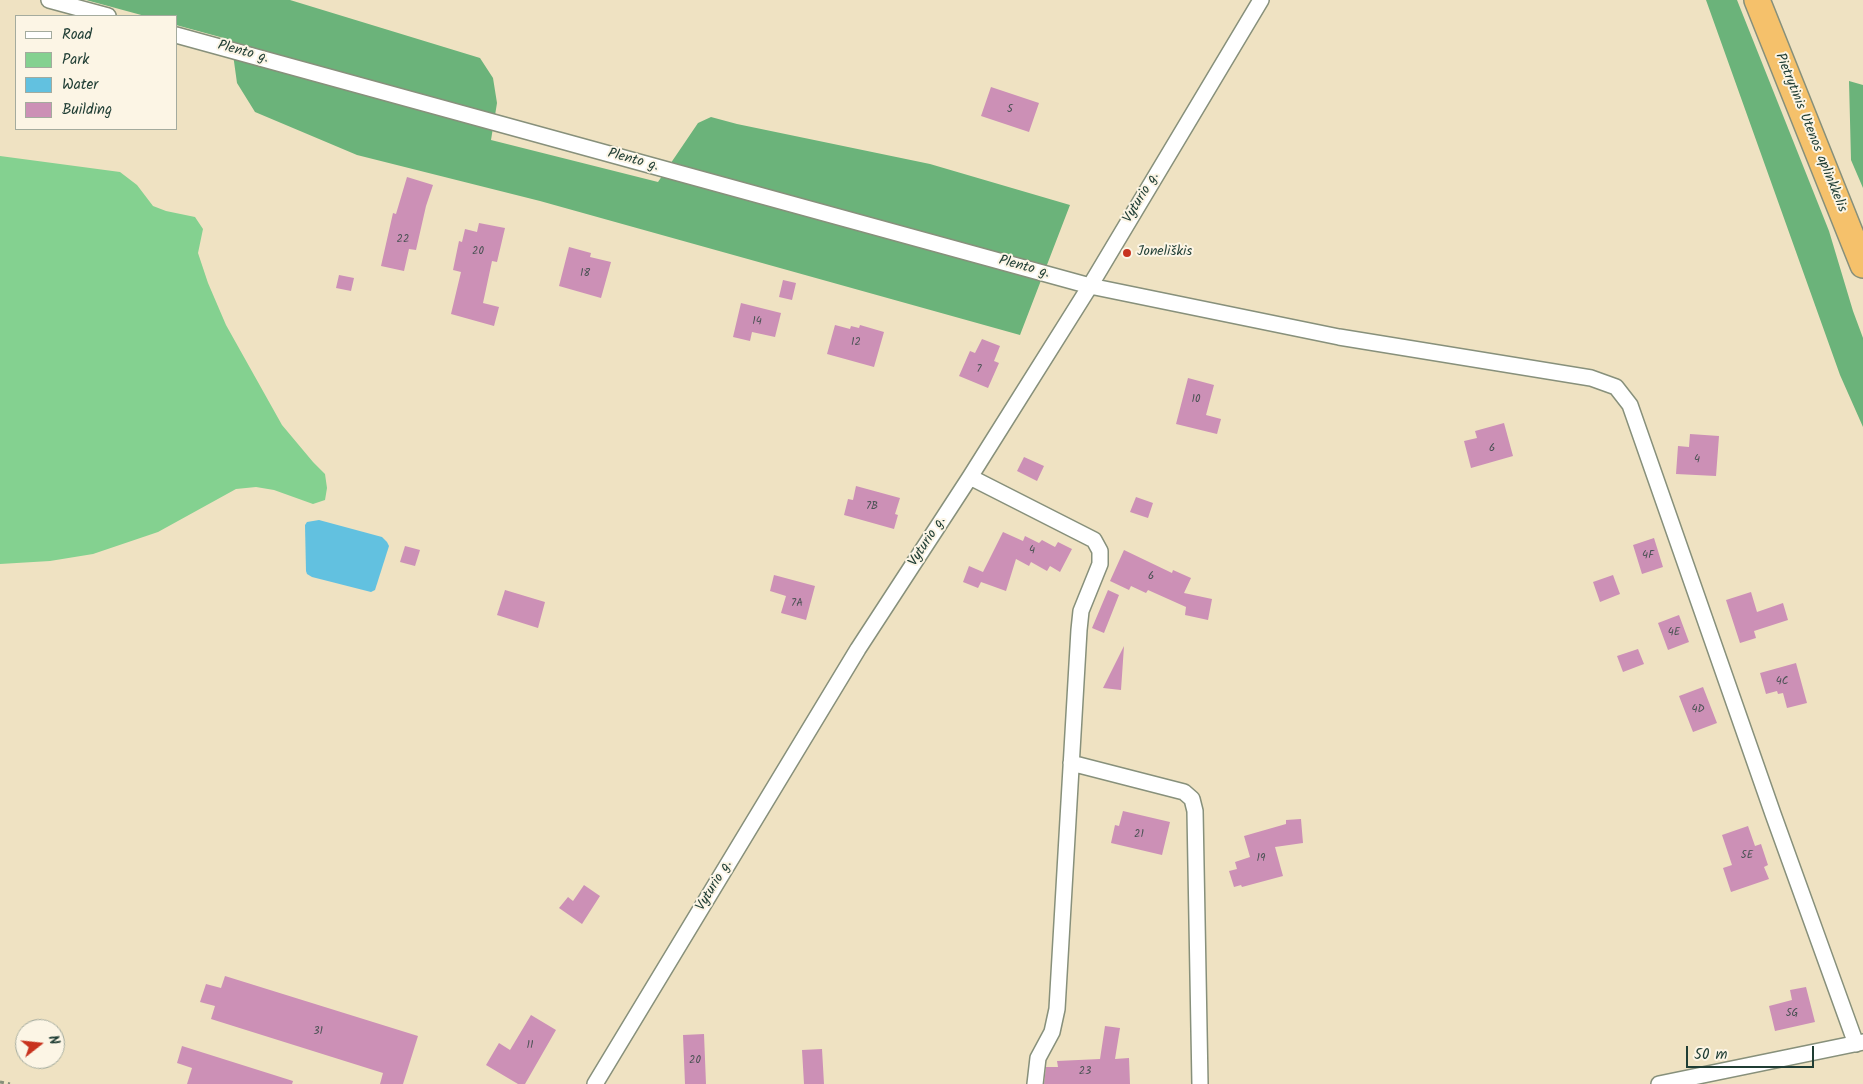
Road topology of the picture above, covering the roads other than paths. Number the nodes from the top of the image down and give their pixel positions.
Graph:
1 (49, 0) edge
2 (1261, 0) edge
3 (1757, 0) edge
4 (104, 15) edge
5 (178, 36) edge
6 (1863, 265) edge
7 (1090, 286) junction
8 (970, 477) junction
9 (1071, 763) junction
10 (1860, 1043) edge
11 (595, 1084) edge
12 (1035, 1084) edge
13 (1200, 1084) edge
14 (1659, 1084) edge

1 - 4 street
2 - 7 street, Vyturio g.
3 - 6 highway, Pietrytinis Utenos aplinkkelis
5 - 7 street, Plento g.
7 - 8 street, Vyturio g.
7 - 10 street, Plento g.
8 - 9 street
8 - 11 street, Vyturio g.
9 - 12 street
9 - 13 street
10 - 14 street

